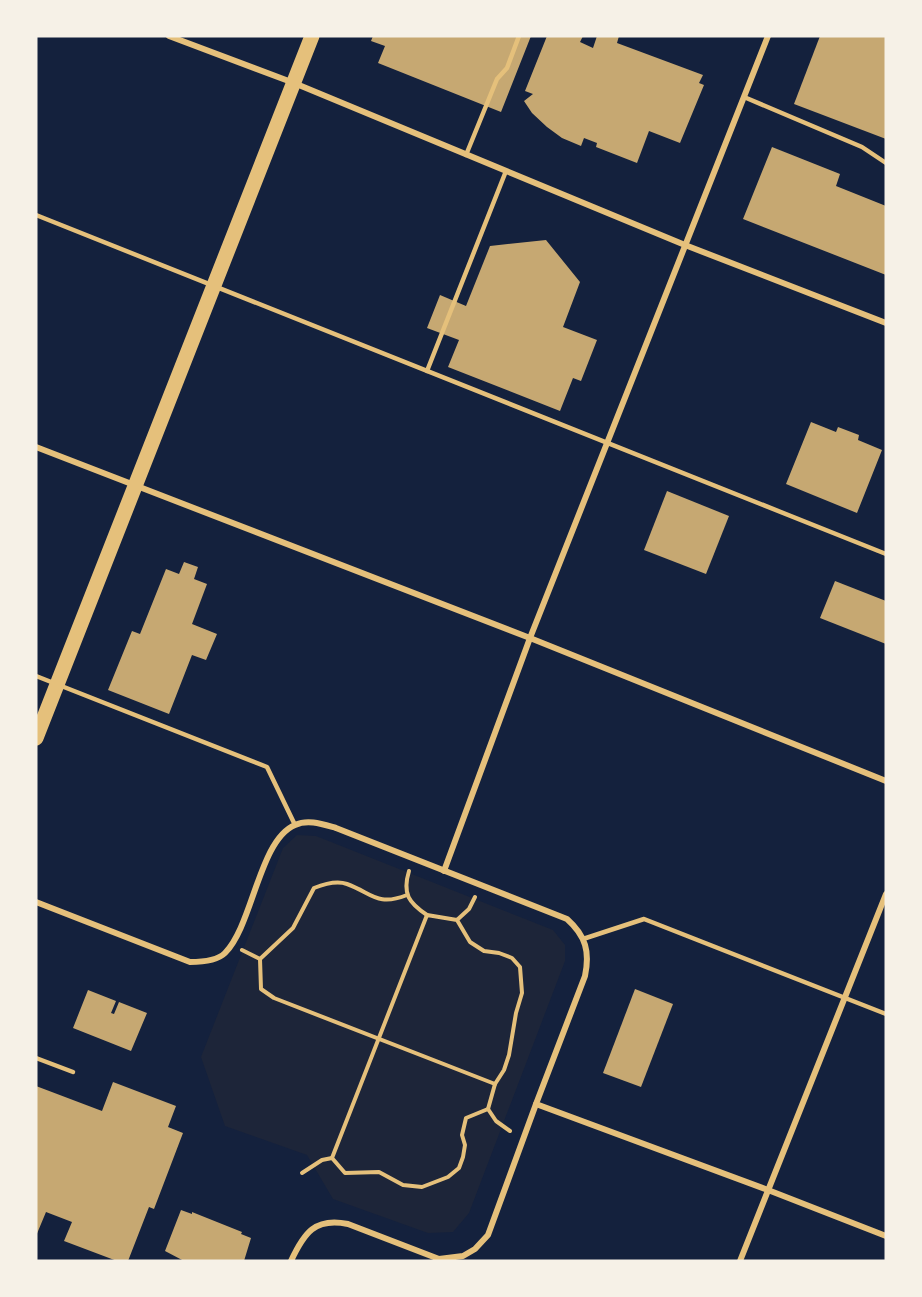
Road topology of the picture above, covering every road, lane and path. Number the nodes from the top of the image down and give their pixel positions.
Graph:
1 (169, 36) edge
2 (312, 36) edge
3 (519, 36) edge
4 (768, 36) edge
5 (294, 83) junction
6 (744, 97) junction
7 (466, 155) junction
8 (886, 163) edge
9 (506, 171) junction
10 (36, 215) edge
11 (685, 245) junction
12 (214, 286) junction
13 (886, 323) edge
14 (427, 371) junction
15 (607, 443) junction
16 (36, 447) edge
17 (136, 487) junction
18 (886, 554) edge
19 (530, 638) junction
20 (36, 676) edge
21 (57, 685) junction
22 (36, 738) edge
23 (886, 781) edge
24 (295, 825) junction
25 (413, 858) junction
26 (444, 871) junction
27 (480, 885) junction
28 (886, 894) edge
29 (407, 895) junction
30 (36, 902) edge
31 (427, 915) junction
32 (457, 920) junction
33 (583, 939) junction
34 (845, 997) junction
35 (886, 1014) edge
36 (379, 1039) junction
37 (36, 1058) edge
38 (73, 1072) dead end
39 (495, 1084) junction
40 (536, 1104) junction
41 (488, 1109) junction
42 (522, 1140) junction
43 (332, 1158) junction
44 (302, 1173) dead end
45 (768, 1190) junction
46 (886, 1236) edge
47 (464, 1259) edge
48 (291, 1261) edge
49 (740, 1261) edge

1 - 5 street
2 - 5 main road
3 - 7 lane
4 - 6 street
5 - 7 street
5 - 12 main road
6 - 8 lane
6 - 11 street
7 - 9 street
9 - 11 street
9 - 14 lane
10 - 12 lane
11 - 13 street
11 - 15 street
12 - 14 lane
12 - 17 main road
14 - 15 lane
15 - 18 lane
15 - 19 street
16 - 17 street
17 - 19 street
17 - 21 main road
19 - 23 street
19 - 26 street
20 - 21 lane
21 - 22 main road
21 - 24 lane
24 - 25 street
24 - 30 street
25 - 26 street
25 - 29 path
26 - 27 street
27 - 32 path
27 - 33 street
28 - 34 street
29 - 31 path
29 - 36 path
31 - 32 path
31 - 36 path
32 - 39 path
33 - 34 lane
33 - 40 street
34 - 35 lane
34 - 45 street
36 - 39 path
36 - 43 path
37 - 38 lane
39 - 41 path
40 - 42 street
40 - 45 street
41 - 42 path
41 - 43 path
42 - 47 street
43 - 44 path
45 - 46 street
45 - 49 street
47 - 48 street

